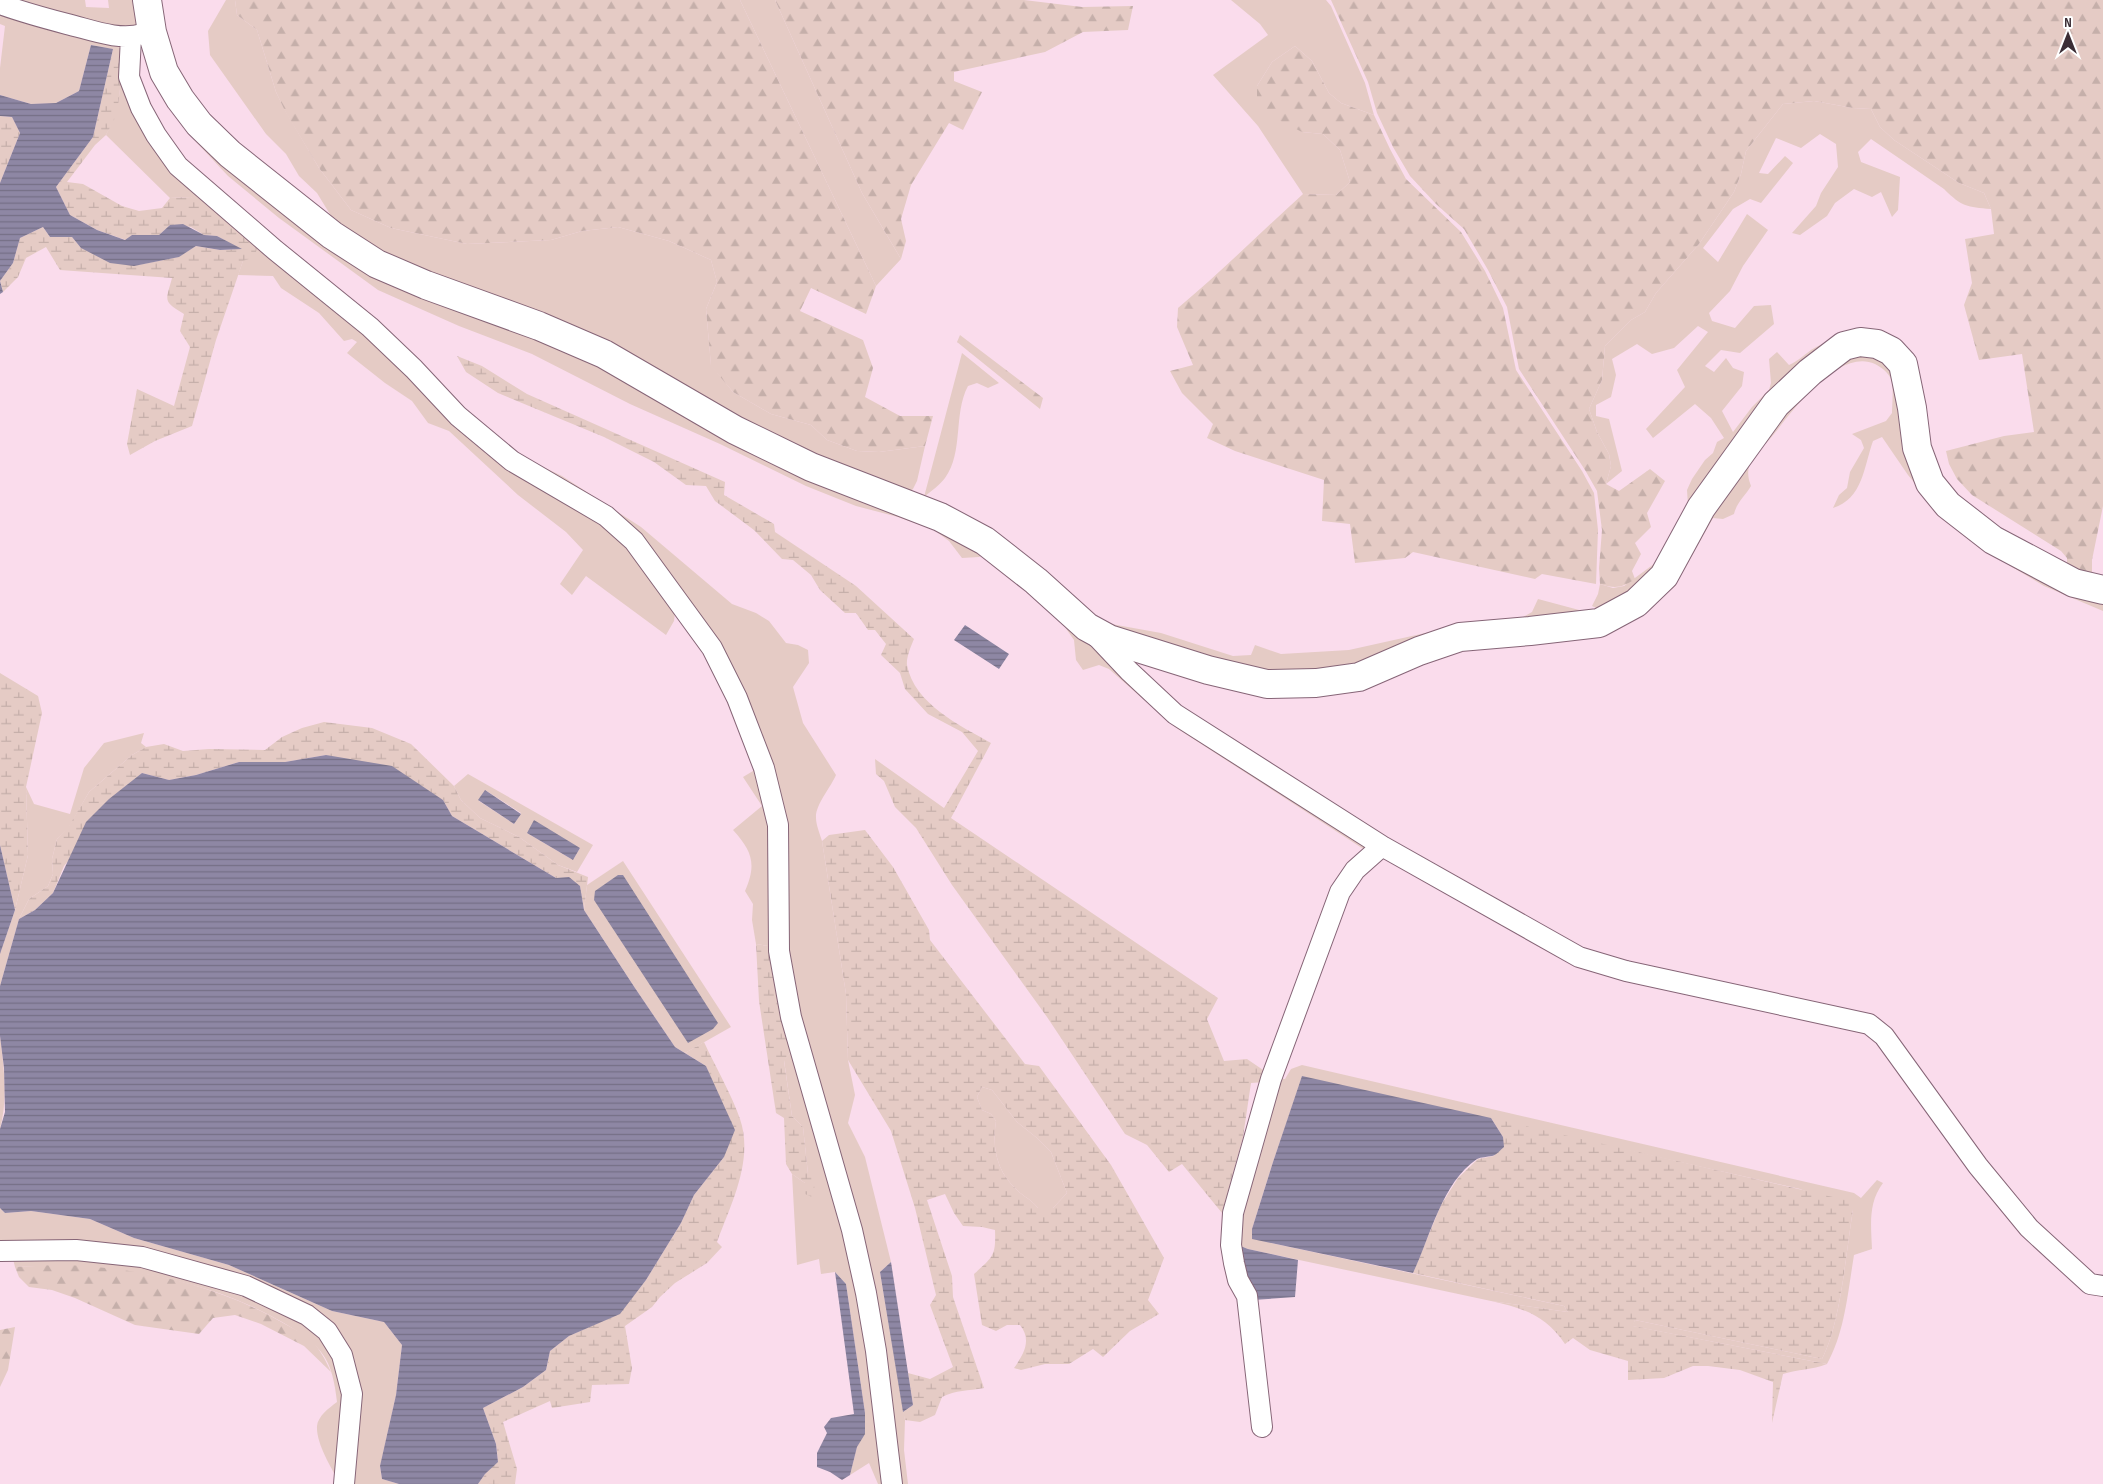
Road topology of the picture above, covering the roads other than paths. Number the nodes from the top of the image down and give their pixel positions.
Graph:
1 (147, 0) edge
2 (0, 4) edge
3 (142, 34) junction
4 (2103, 590) edge
5 (1087, 627) junction
6 (1382, 846) junction
7 (0, 1251) edge
8 (2103, 1286) edge
9 (1262, 1427) dead end
10 (344, 1484) edge
11 (892, 1484) edge

1 - 3 street
2 - 3 street
3 - 5 street
3 - 11 street
4 - 5 street
5 - 6 street
6 - 8 street
6 - 9 street
7 - 10 street

